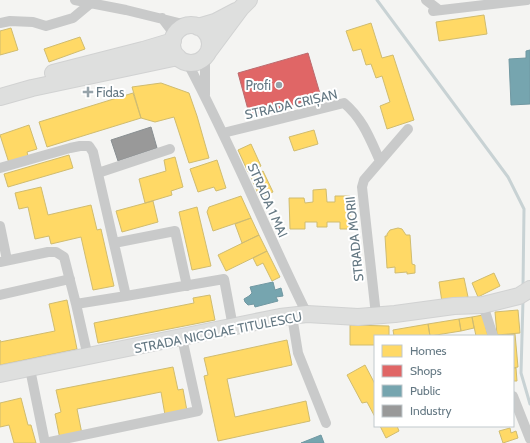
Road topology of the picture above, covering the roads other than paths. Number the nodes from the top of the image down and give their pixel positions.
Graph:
1 (75, 0) edge
2 (527, 0) edge
3 (91, 3) junction
4 (245, 4) edge
5 (433, 5) edge
6 (162, 18) junction
7 (0, 24) edge
8 (194, 26) junction
9 (174, 38) junction
10 (207, 54) junction
11 (182, 60) junction
12 (0, 87) edge
13 (206, 96) junction
14 (0, 97) edge
15 (408, 129) dead end
16 (223, 133) junction
17 (170, 149) dead end
18 (380, 161) junction
19 (0, 168) edge
20 (98, 173) junction
21 (0, 226) edge
22 (114, 243) junction
23 (3, 261) edge
24 (70, 279) junction
25 (187, 286) junction
26 (525, 292) edge
27 (0, 295) edge
28 (126, 296) junction
29 (76, 304) junction
30 (483, 305) junction
31 (300, 315) junction
32 (376, 315) junction
33 (233, 327) junction
34 (493, 335) edge
35 (182, 338) junction
36 (88, 357) junction
37 (30, 369) junction
38 (0, 374) edge
39 (514, 398) edge
40 (326, 423) dead end
41 (530, 438) edge

1 - 3 street
2 - 5 street
3 - 6 street
3 - 7 street
4 - 8 main road
4 - 10 main road
6 - 8 street
6 - 9 street
8 - 9 main road
8 - 10 main road
9 - 11 main road
9 - 12 main road
10 - 11 main road
10 - 13 street, STRADA 1 MAI
11 - 13 street, STRADA 1 MAI
11 - 14 main road
13 - 16 street, STRADA 1 MAI
15 - 18 street, STRADA MORII
16 - 18 street, STRADA CRIȘAN
16 - 31 street, STRADA 1 MAI
17 - 20 street
18 - 32 street, STRADA MORII
19 - 20 street
20 - 22 street
21 - 23 street
22 - 25 street
22 - 28 street
23 - 24 street
24 - 27 street
24 - 29 street
25 - 28 street
25 - 33 street
26 - 30 main road, STRADA NICOLAE TITULESCU
28 - 29 street
29 - 36 street
30 - 32 main road, STRADA NICOLAE TITULESCU
30 - 34 street
31 - 32 main road, STRADA NICOLAE TITULESCU
31 - 33 main road, STRADA NICOLAE TITULESCU
31 - 40 street, STRADA 1 MAI
33 - 35 main road, STRADA NICOLAE TITULESCU
35 - 36 main road, STRADA NICOLAE TITULESCU
35 - 37 street
36 - 37 main road, STRADA NICOLAE TITULESCU
37 - 38 main road, STRADA NICOLAE TITULESCU
39 - 41 street

